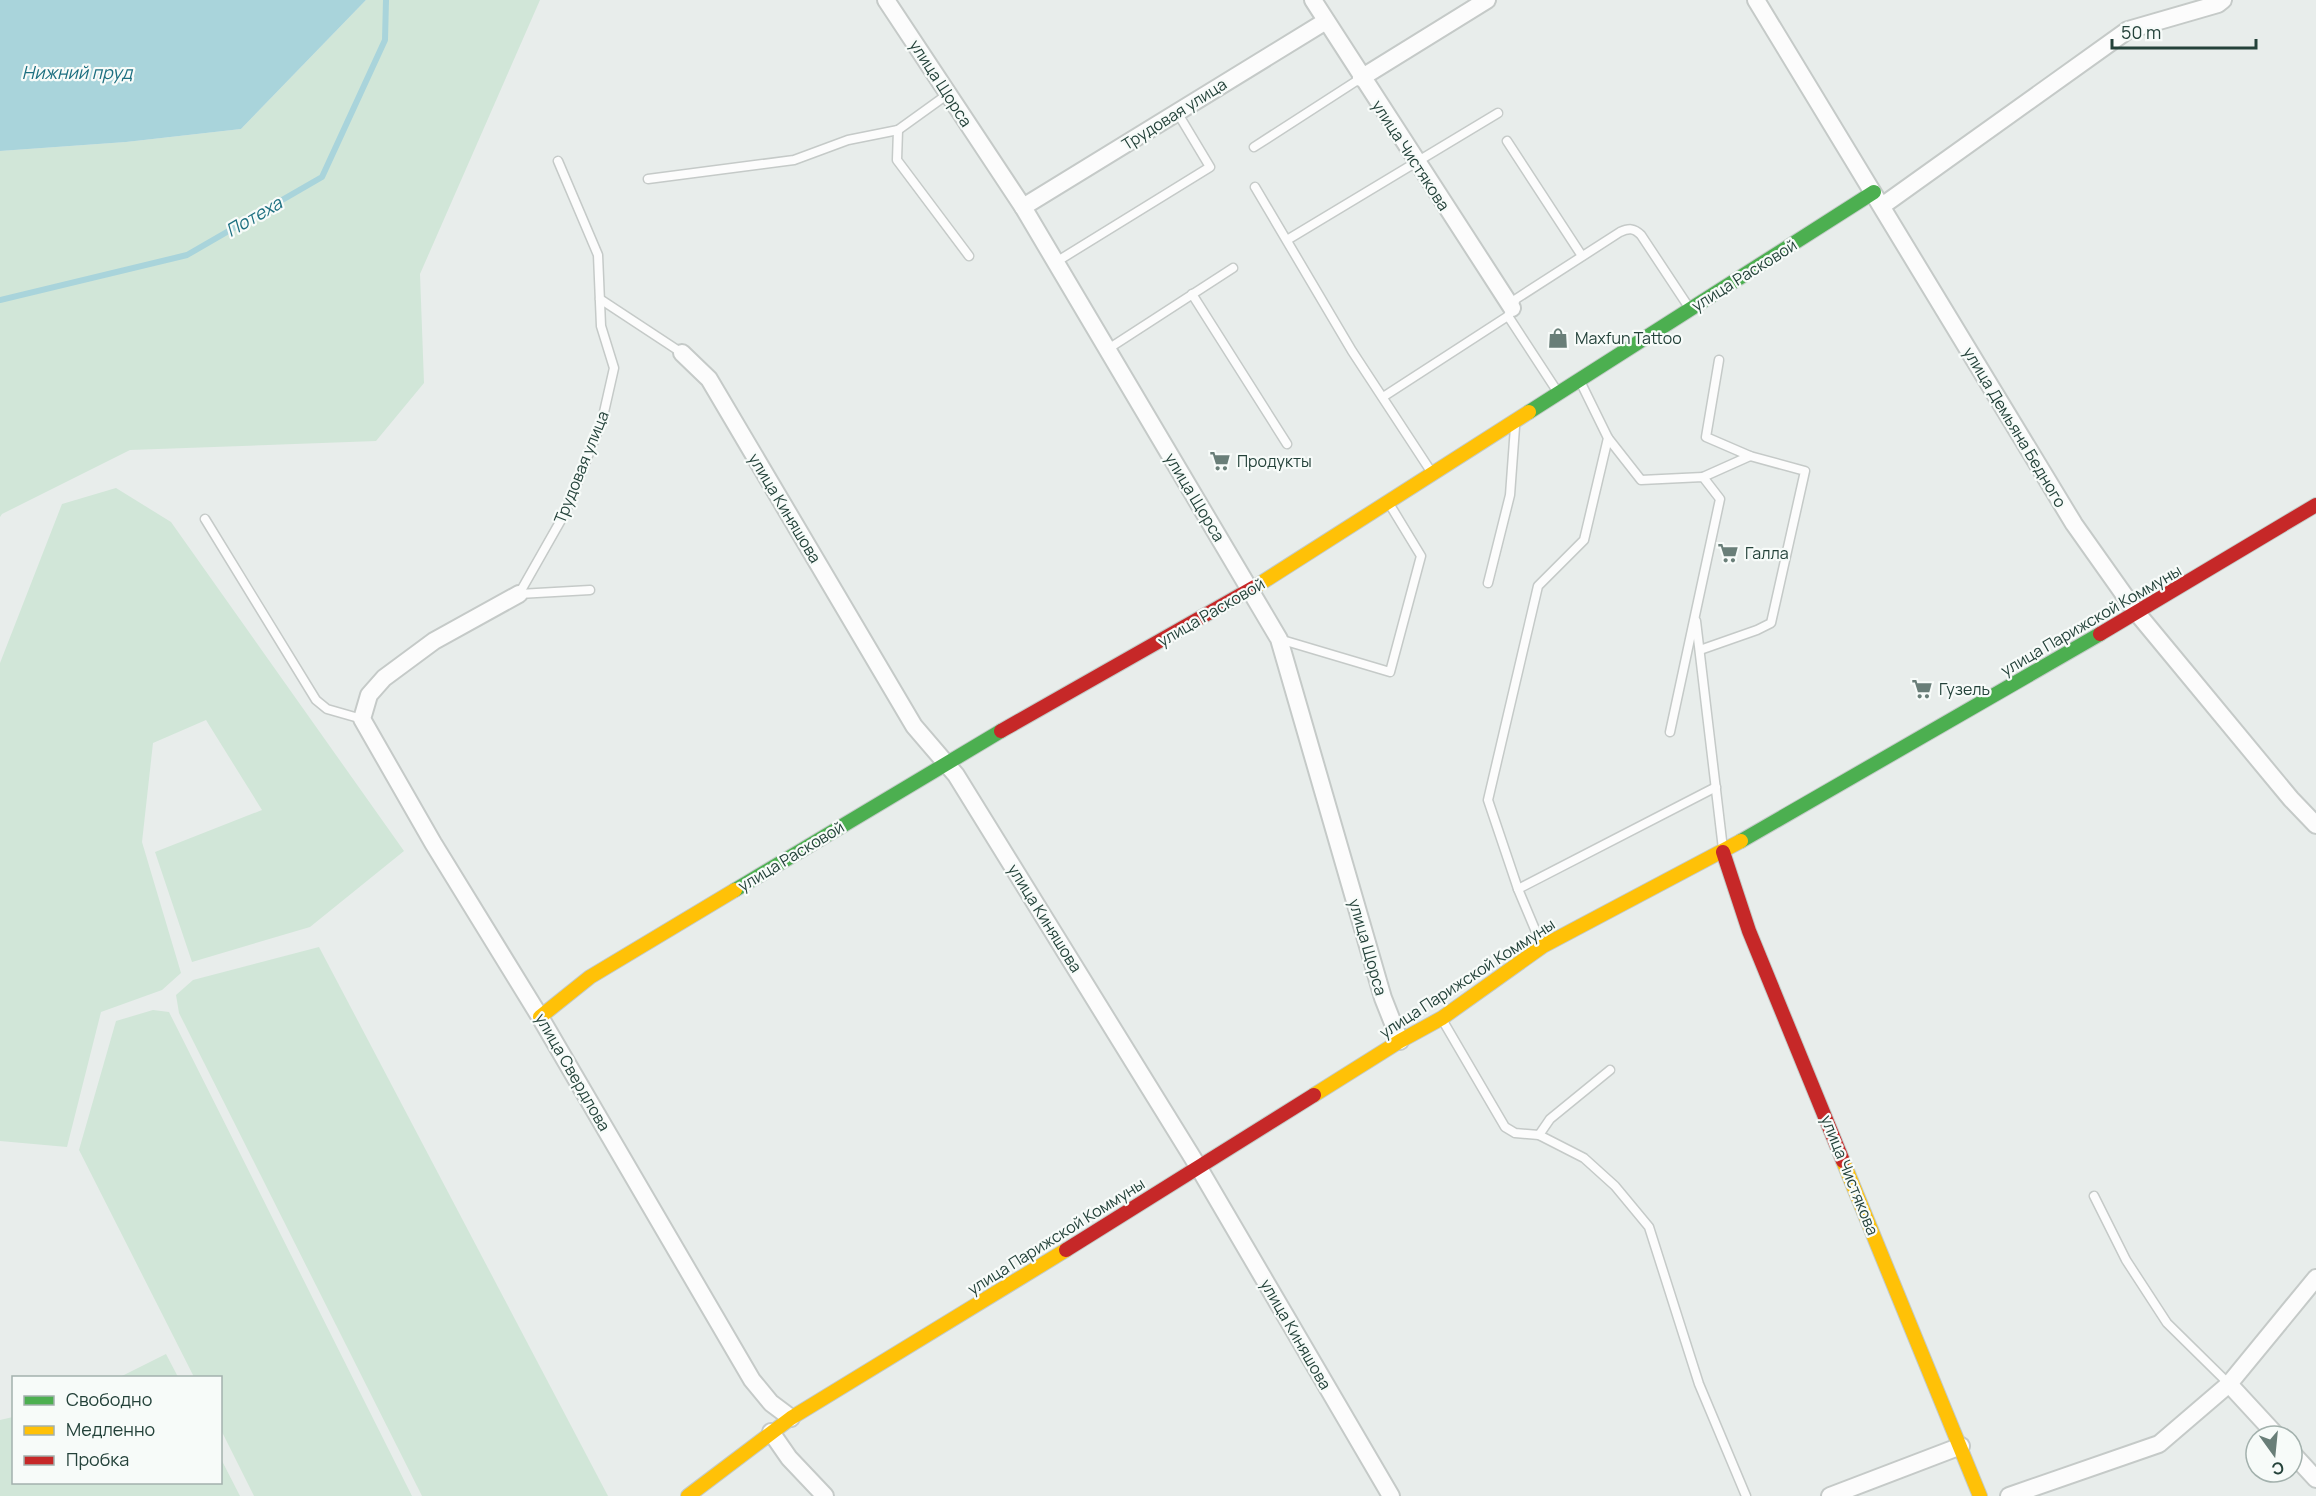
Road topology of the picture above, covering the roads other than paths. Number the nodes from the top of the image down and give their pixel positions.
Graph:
1 (886, 0) edge
2 (1313, 0) edge
3 (1487, 0) edge
4 (1756, 0) edge
5 (2223, 0) edge
6 (1326, 21) junction
7 (1361, 78) junction
8 (948, 94) junction
9 (1177, 112) junction
10 (1498, 113) dead end
11 (898, 130) junction
12 (1507, 141) dead end
13 (1254, 147) dead end
14 (558, 160) dead end
15 (1416, 163) junction
16 (648, 179) dead end
17 (1256, 187) dead end
18 (1878, 199) junction
19 (1023, 207) junction
20 (1287, 240) junction
21 (969, 256) dead end
22 (1582, 256) junction
23 (1056, 262) junction
24 (1233, 267) dead end
25 (1192, 294) junction
26 (600, 299) junction
27 (1690, 309) junction
28 (1510, 312) junction
29 (1108, 349) junction
30 (682, 353) joint
31 (1719, 360) dead end
32 (1580, 380) junction
33 (1558, 393) junction
34 (1383, 397) junction
35 (1515, 421) junction
36 (1608, 438) junction
37 (1287, 444) dead end
38 (1750, 456) junction
39 (1433, 474) junction
40 (1702, 477) junction
41 (1389, 502) junction
42 (2316, 505) edge
43 (205, 519) dead end
44 (1488, 583) dead end
45 (590, 590) dead end
46 (1251, 590) junction
47 (519, 594) junction
48 (2138, 613) junction
49 (1695, 614) junction
50 (1279, 639) junction
51 (1700, 650) junction
52 (362, 719) junction
53 (1670, 732) dead end
54 (945, 763) junction
55 (1716, 787) junction
56 (2316, 825) edge
57 (1724, 852) junction
58 (1518, 889) junction
59 (1543, 946) junction
60 (540, 1017) junction
61 (1442, 1018) junction
62 (1400, 1041) junction
63 (1610, 1070) dead end
64 (1539, 1135) junction
65 (1199, 1168) junction
66 (2094, 1196) dead end
67 (2316, 1278) edge
68 (2229, 1384) junction
69 (792, 1418) junction
70 (2266, 1424) edge
71 (771, 1432) junction
72 (1961, 1446) junction
73 (2304, 1466) edge
74 (2316, 1479) edge
75 (688, 1496) edge
76 (825, 1496) edge
77 (1391, 1496) edge
78 (1746, 1496) edge
79 (1830, 1496) edge
80 (1980, 1496) edge
81 (2009, 1496) edge

1 - 8 street, улица Щорса
2 - 6 street, улица Чистякова
3 - 7 street
4 - 18 street, улица Демьяна Бедного
5 - 18 street, улица Расковой
6 - 7 street, улица Чистякова
6 - 9 street, Трудовая улица
7 - 13 lane
7 - 15 street, улица Чистякова
8 - 11 lane
8 - 19 street, улица Щорса
9 - 19 street, Трудовая улица
9 - 23 lane
10 - 15 lane
11 - 16 lane
11 - 21 lane
12 - 22 lane
14 - 26 lane, Трудовая улица
15 - 20 lane
15 - 28 street, улица Чистякова
17 - 20 lane
18 - 27 street, улица Расковой
18 - 48 street, улица Демьяна Бедного
19 - 23 street, улица Щорса
20 - 34 lane
22 - 27 lane
22 - 28 lane
23 - 29 street, улица Щорса
24 - 25 lane
25 - 29 lane
25 - 37 lane
26 - 30 lane
26 - 47 lane, Трудовая улица
27 - 32 street, улица Расковой
28 - 33 lane
28 - 34 lane
29 - 46 street, улица Щорса
30 - 54 street, улица Киняшова
31 - 38 lane
32 - 33 street, улица Расковой
32 - 36 lane
33 - 35 street, улица Расковой
34 - 39 lane
35 - 39 street, улица Расковой
35 - 44 lane
36 - 40 lane
36 - 58 lane
38 - 40 lane
38 - 51 lane
39 - 41 street, улица Расковой
40 - 49 lane
41 - 46 street, улица Расковой
41 - 50 lane
42 - 48 street, улица Парижской Коммуны
43 - 52 lane
45 - 47 lane
46 - 50 street, улица Щорса
46 - 54 street, улица Расковой
47 - 52 street
48 - 56 street, улица Демьяна Бедного
48 - 57 street, улица Парижской Коммуны
49 - 51 lane
49 - 53 lane
50 - 62 street, улица Щорса
51 - 55 lane
52 - 60 street, улица Свердлова
54 - 60 street, улица Расковой
54 - 65 street, улица Киняшова
55 - 57 lane
55 - 58 lane
57 - 59 street, улица Парижской Коммуны
57 - 72 street, улица Чистякова
58 - 59 lane
59 - 61 street, улица Парижской Коммуны
60 - 69 street, улица Свердлова
61 - 62 street, улица Парижской Коммуны
61 - 64 lane
62 - 65 street, улица Парижской Коммуны
63 - 64 lane
64 - 78 lane
65 - 69 street, улица Парижской Коммуны
65 - 77 street, улица Киняшова
66 - 68 lane
67 - 68 street
68 - 70 street
68 - 81 street
69 - 71 street, улица Парижской Коммуны
71 - 75 street, улица Парижской Коммуны
71 - 76 street
72 - 79 street
72 - 80 street, улица Чистякова
73 - 74 street

